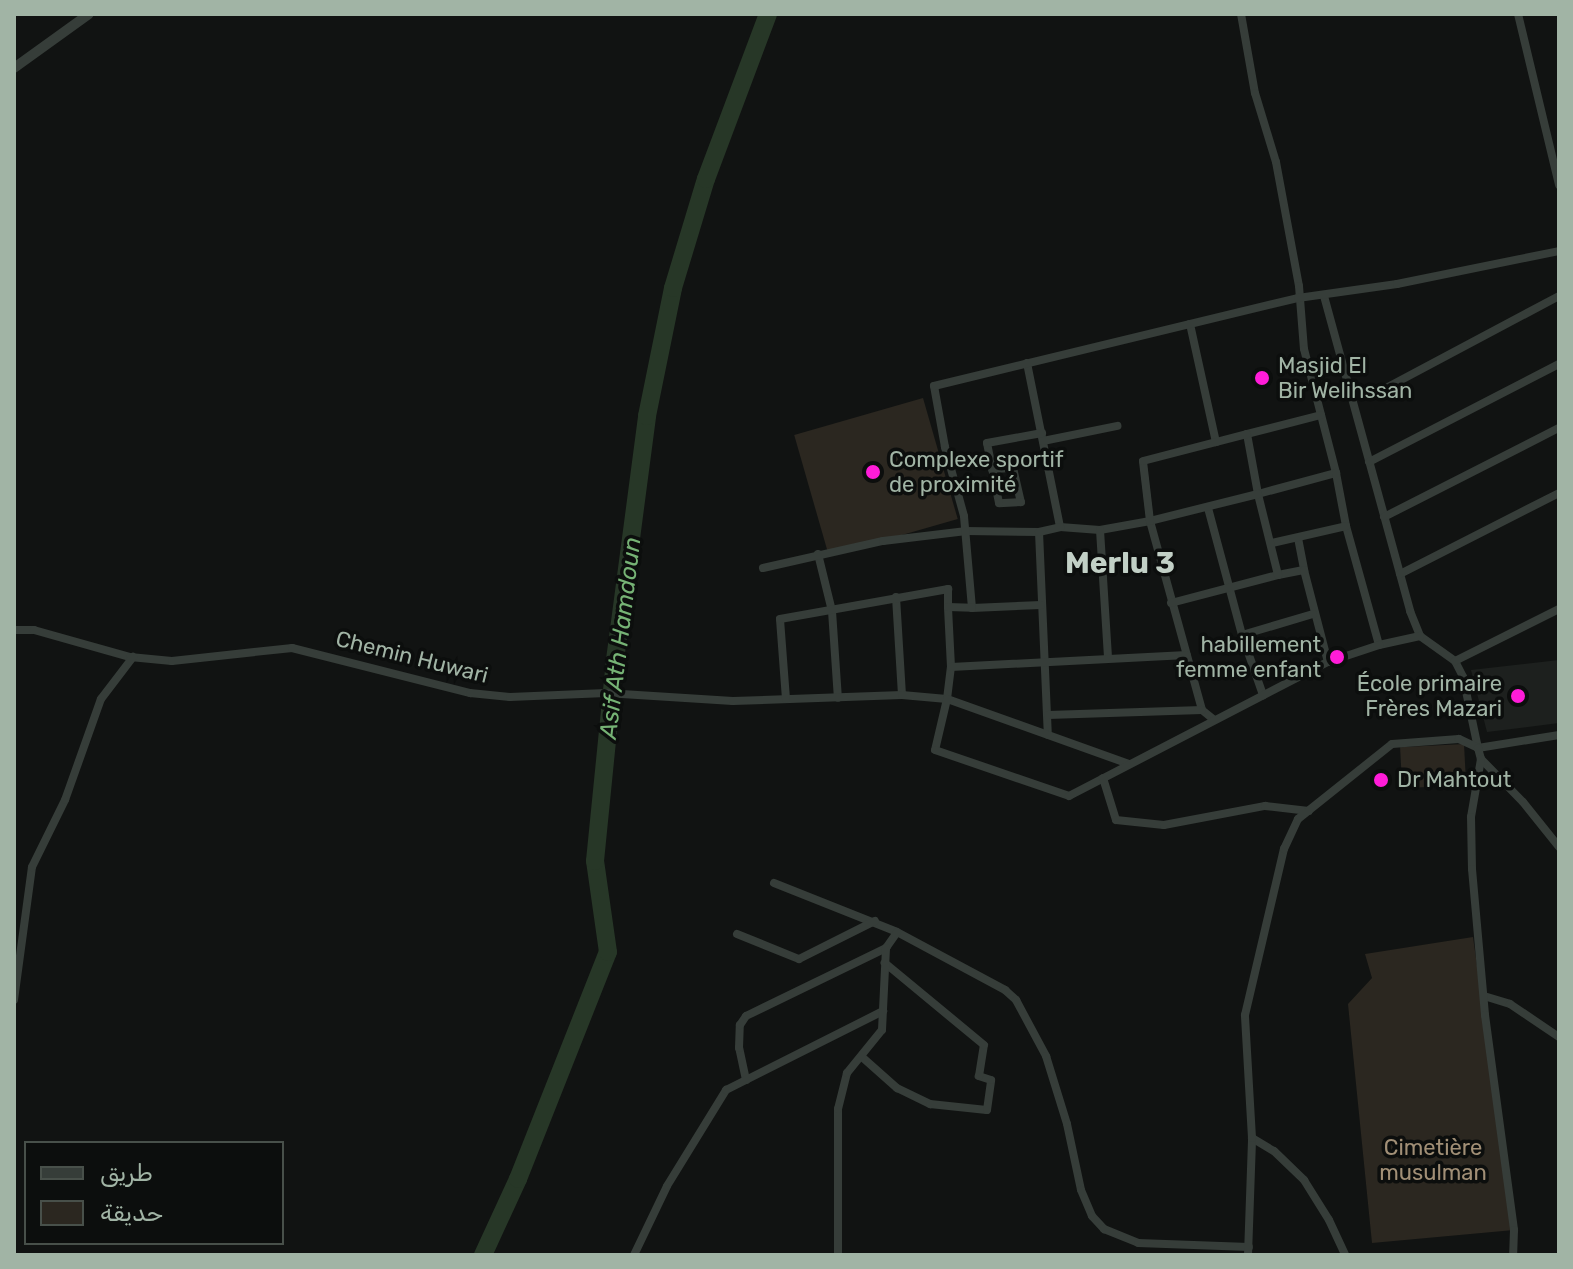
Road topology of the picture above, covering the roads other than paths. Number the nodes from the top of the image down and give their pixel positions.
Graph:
1 (89, 14) edge
2 (1241, 14) edge
3 (1518, 14) edge
4 (14, 68) edge
5 (1559, 185) edge
6 (1559, 251) edge
7 (1324, 296) junction
8 (1559, 296) edge
9 (1298, 298) junction
10 (1190, 324) junction
11 (1027, 363) junction
12 (1559, 364) edge
13 (1371, 396) dead end
14 (1321, 415) junction
15 (1117, 426) dead end
16 (1559, 428) edge
17 (1247, 434) junction
18 (1043, 437) junction
19 (1216, 442) junction
20 (1369, 462) junction
21 (992, 469) junction
22 (1336, 473) junction
23 (1559, 493) edge
24 (1258, 494) junction
25 (1208, 508) junction
26 (1384, 517) junction
27 (1150, 521) junction
28 (1346, 526) junction
29 (1060, 527) junction
30 (1100, 530) junction
31 (966, 531) junction
32 (1039, 532) junction
33 (1298, 538) junction
34 (1272, 543) junction
35 (818, 554) junction
36 (763, 568) dead end
37 (1304, 570) junction
38 (1400, 574) junction
39 (1278, 575) junction
40 (1230, 586) junction
41 (896, 597) junction
42 (1171, 603) junction
43 (1041, 605) junction
44 (948, 607) junction
45 (972, 608) junction
46 (1559, 609) edge
47 (832, 611) junction
48 (1313, 614) junction
49 (14, 630) edge
50 (1242, 635) junction
51 (1420, 636) junction
52 (1379, 645) junction
53 (1187, 655) junction
54 (133, 657) junction
55 (1108, 657) junction
56 (1045, 661) junction
57 (1455, 661) junction
58 (1328, 662) junction
59 (951, 667) junction
60 (902, 695) junction
61 (1263, 695) junction
62 (838, 698) junction
63 (786, 699) junction
64 (947, 699) junction
65 (1202, 710) junction
66 (1048, 715) junction
67 (1213, 719) junction
68 (1048, 735) junction
69 (1559, 735) edge
70 (1478, 748) junction
71 (1481, 759) junction
72 (1129, 764) junction
73 (1103, 778) junction
74 (1309, 811) junction
75 (1559, 847) edge
76 (774, 883) dead end
77 (875, 921) junction
78 (897, 932) junction
79 (737, 934) dead end
80 (886, 948) junction
81 (885, 963) junction
82 (1484, 996) junction
83 (14, 1000) edge
84 (883, 1011) junction
85 (1559, 1037) edge
86 (862, 1057) junction
87 (746, 1080) junction
88 (1252, 1138) junction
89 (1249, 1251) edge
90 (634, 1255) edge
91 (838, 1255) edge
92 (1345, 1255) edge
93 (1513, 1255) edge

1 - 4 street
2 - 9 street
3 - 5 street
6 - 7 street
7 - 9 street
7 - 20 street
8 - 13 street
9 - 10 street
9 - 14 street
10 - 11 street
10 - 19 street
11 - 18 street
11 - 31 street
12 - 20 street
14 - 17 street
14 - 22 street
15 - 18 street
16 - 26 street
17 - 19 street
17 - 24 street
18 - 21 street
18 - 29 street
19 - 27 street
20 - 26 street
21 - 21 street
22 - 24 street
22 - 28 street
23 - 38 street
24 - 25 street
24 - 34 street
25 - 27 street
25 - 40 street
26 - 38 street
27 - 30 street
27 - 42 street
28 - 33 street
28 - 52 street
29 - 30 street
29 - 32 street
30 - 55 street
31 - 32 street
31 - 35 street
31 - 45 street
32 - 43 street
33 - 34 street
33 - 37 street
34 - 39 street
35 - 36 street
35 - 47 street
37 - 39 street
37 - 48 street
38 - 51 street
39 - 40 street
40 - 42 street
40 - 50 street
41 - 44 street
41 - 47 street
41 - 60 street
42 - 53 street
43 - 45 street
43 - 56 street
44 - 45 street
44 - 59 street
46 - 57 street
47 - 62 street
47 - 63 street
48 - 50 street
48 - 58 street
49 - 54 street, Chemin Huwari
50 - 61 street
51 - 52 street
51 - 57 street
52 - 58 street
53 - 55 street
53 - 65 street
54 - 63 street, Chemin Huwari
54 - 83 street
55 - 56 street
56 - 59 street
56 - 66 street
57 - 70 street
58 - 61 street
59 - 64 street
60 - 62 street, Chemin Huwari
60 - 64 street, Chemin Huwari
61 - 67 street
62 - 63 street, Chemin Huwari
64 - 68 street, Chemin Huwari
64 - 73 street
65 - 66 street
65 - 67 street
66 - 68 street
67 - 72 street
68 - 72 street, Chemin Huwari
69 - 70 street
70 - 71 street
70 - 74 street
71 - 75 street
71 - 82 street
72 - 73 street
73 - 74 street
74 - 88 street
76 - 77 street
77 - 78 street
77 - 79 street
78 - 80 street
78 - 89 street
80 - 81 street
80 - 87 street
81 - 84 street
81 - 86 street
82 - 85 street
82 - 93 street
84 - 86 street
84 - 87 street
86 - 91 street
87 - 90 street
88 - 89 street
88 - 92 street

